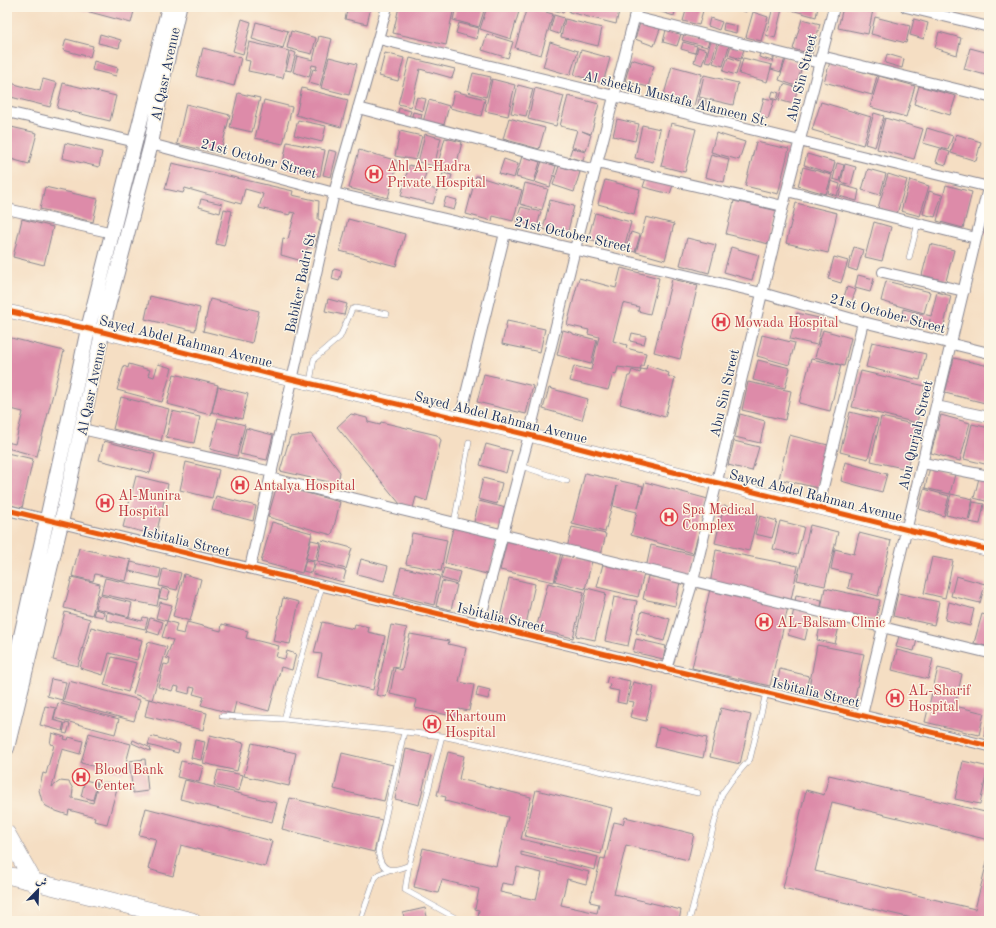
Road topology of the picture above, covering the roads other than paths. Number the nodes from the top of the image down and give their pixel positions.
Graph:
1 (169, 7) edge
2 (179, 7) edge
3 (387, 7) edge
4 (637, 7) edge
5 (834, 7) edge
6 (906, 7) edge
7 (634, 17) junction
8 (989, 27) edge
9 (379, 39) junction
10 (820, 60) junction
11 (613, 97) junction
12 (989, 97) edge
13 (358, 108) junction
14 (7, 112) edge
15 (136, 142) junction
16 (799, 142) junction
17 (151, 144) junction
18 (596, 166) junction
19 (989, 186) edge
20 (787, 191) junction
21 (334, 193) junction
22 (783, 206) junction
23 (7, 209) edge
24 (918, 223) junction
25 (505, 232) junction
26 (113, 233) junction
27 (976, 238) junction
28 (575, 248) junction
29 (909, 258) dead end
30 (883, 272) dead end
31 (964, 291) junction
32 (762, 293) junction
33 (7, 311) edge
34 (387, 314) dead end
35 (863, 322) junction
36 (88, 329) junction
37 (103, 332) junction
38 (951, 344) junction
39 (989, 353) edge
40 (293, 379) junction
41 (309, 383) junction
42 (936, 406) junction
43 (989, 417) edge
44 (460, 419) junction
45 (82, 429) junction
46 (530, 435) junction
47 (469, 442) dead end
48 (923, 463) junction
49 (521, 466) junction
50 (271, 475) junction
51 (989, 476) edge
52 (567, 481) dead end
53 (717, 483) junction
54 (818, 508) junction
55 (7, 510) edge
56 (54, 522) junction
57 (454, 523) junction
58 (907, 530) junction
59 (503, 534) junction
60 (989, 550) edge
61 (250, 568) junction
62 (693, 581) junction
63 (322, 586) junction
64 (479, 624) junction
65 (883, 627) junction
66 (989, 653) edge
67 (666, 669) junction
68 (766, 693) junction
69 (7, 699) edge
70 (222, 716) dead end
71 (862, 716) junction
72 (284, 719) junction
73 (404, 732) junction
74 (442, 736) junction
75 (989, 746) edge
76 (7, 748) edge
77 (698, 793) dead end
78 (7, 834) edge
79 (408, 865) junction
80 (389, 870) junction
81 (35, 884) junction
82 (7, 885) edge
83 (139, 920) edge
84 (192, 921) edge
85 (360, 921) edge
86 (461, 921) edge
87 (689, 921) edge

1 - 15 main road, Al Qasr Avenue
2 - 17 main road, Al Qasr Avenue
3 - 9 street, Babiker Badri St
4 - 7 street
5 - 10 street, Abu Sin Street
6 - 8 street
7 - 10 street
7 - 11 street
9 - 11 street, Al sheekh Mustafa Alameen St.
9 - 13 street, Babiker Badri St
10 - 12 street
10 - 16 street, Abu Sin Street
11 - 16 street, Al sheekh Mustafa Alameen St.
11 - 18 street
13 - 18 street
13 - 21 street, Babiker Badri St
14 - 15 street
15 - 26 main road, Al Qasr Avenue
16 - 19 street, Al sheekh Mustafa Alameen St.
16 - 20 street, Abu Sin Street
17 - 21 street, 21st October Street
17 - 37 main road, Al Qasr Avenue
18 - 22 street
18 - 28 street
19 - 27 street, Abu Qurjah Street
20 - 22 street, Abu Sin Street
20 - 24 street
21 - 25 street, 21st October Street
21 - 40 street, Babiker Badri St
22 - 32 street, Abu Sin Street
23 - 26 street
24 - 27 street
24 - 29 lane
25 - 28 street, 21st October Street
25 - 44 street
26 - 36 main road, Al Qasr Avenue
27 - 31 street, Abu Qurjah Street
28 - 32 street, 21st October Street
28 - 46 street
30 - 31 street
31 - 38 street, Abu Qurjah Street
32 - 35 street, 21st October Street
32 - 53 street, Abu Sin Street
33 - 36 street, Sayed Abdel Rahman Avenue
34 - 41 lane
35 - 38 street, 21st October Street
35 - 54 street
36 - 37 street, Sayed Abdel Rahman Avenue
36 - 56 main road, Al Qasr Avenue
37 - 40 street, Sayed Abdel Rahman Avenue
37 - 45 main road, Al Qasr Avenue
38 - 39 street, 21st October Street
38 - 42 street, Abu Qurjah Street
40 - 41 street, Sayed Abdel Rahman Avenue
40 - 50 street, Babiker Badri St
41 - 44 street, Sayed Abdel Rahman Avenue
42 - 43 street
42 - 48 street, Abu Qurjah Street
44 - 46 street, Sayed Abdel Rahman Avenue
45 - 50 street
45 - 56 main road, Al Qasr Avenue
46 - 49 street
46 - 53 street, Sayed Abdel Rahman Avenue
47 - 57 lane
48 - 51 street
48 - 58 street, Abu Qurjah Street
49 - 52 lane
49 - 59 street
50 - 57 street
50 - 61 street, Babiker Badri St
53 - 54 street, Sayed Abdel Rahman Avenue
53 - 62 street, Abu Sin Street
54 - 58 street, Sayed Abdel Rahman Avenue
55 - 56 street, Isbitalia Street
56 - 61 street, Isbitalia Street
56 - 69 main road, Al Qasr Avenue
56 - 76 main road, Al Qasr Avenue
57 - 59 street
58 - 60 street, Sayed Abdel Rahman Avenue
58 - 65 street, Abu Qurjah Street
59 - 62 street
59 - 64 street
61 - 63 street, Isbitalia Street
62 - 65 street
62 - 67 street, Abu Sin Street
63 - 64 street, Isbitalia Street
63 - 72 lane
64 - 67 street, Isbitalia Street
65 - 66 street
65 - 71 street, Abu Qurjah Street
67 - 68 street, Isbitalia Street
68 - 71 street, Isbitalia Street
68 - 87 lane
70 - 72 lane
71 - 75 street, Isbitalia Street
72 - 73 lane
73 - 74 lane
73 - 80 lane
74 - 77 lane
74 - 79 lane
78 - 81 highway
79 - 80 lane
79 - 86 lane
80 - 85 lane
81 - 82 highway
81 - 84 highway
82 - 83 highway

